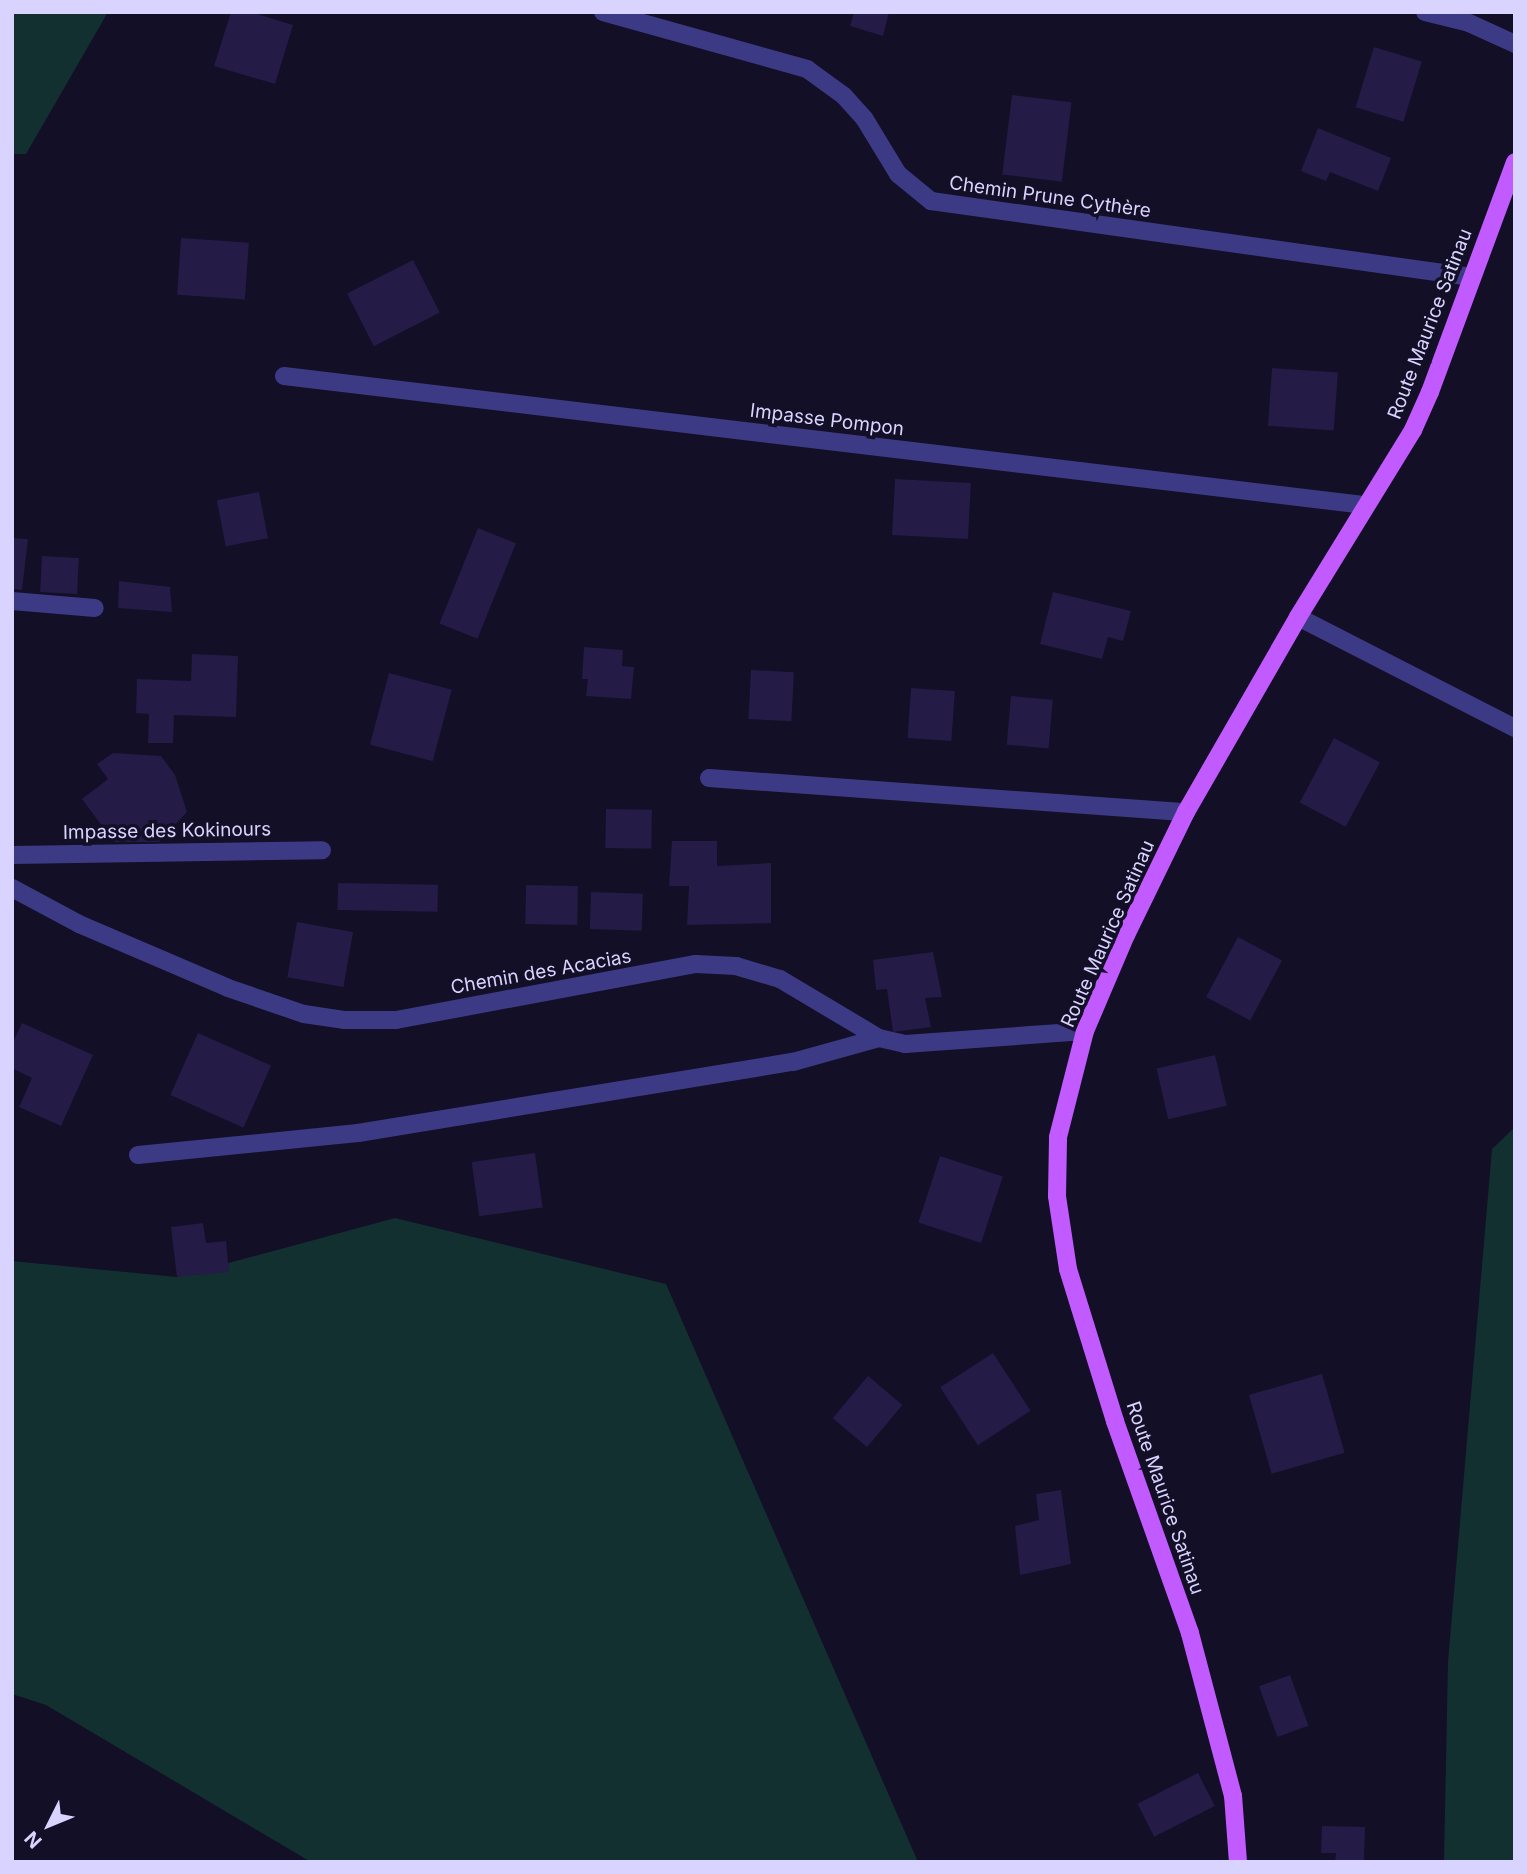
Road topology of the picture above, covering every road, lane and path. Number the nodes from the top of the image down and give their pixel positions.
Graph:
1 (603, 12) edge
2 (1425, 12) edge
3 (1515, 44) edge
4 (1515, 162) edge
5 (1472, 277) junction
6 (284, 376) dead end
7 (1364, 505) junction
8 (12, 601) edge
9 (95, 608) dead end
10 (1298, 617) junction
11 (1515, 728) edge
12 (709, 778) dead end
13 (1186, 812) junction
14 (322, 850) dead end
15 (12, 855) edge
16 (12, 888) edge
17 (1085, 1031) junction
18 (879, 1038) junction
19 (138, 1155) dead end
20 (1238, 1862) edge

1 - 5 street, Chemin Prune Cythère
2 - 3 street
4 - 5 main road, Route Maurice Satinau
5 - 7 main road, Route Maurice Satinau
6 - 7 street, Impasse Pompon
7 - 10 main road, Route Maurice Satinau
8 - 9 street
10 - 11 street
10 - 13 main road, Route Maurice Satinau
12 - 13 street
13 - 17 main road, Route Maurice Satinau
14 - 15 street, Impasse des Kokinours
16 - 18 street, Chemin des Acacias
17 - 18 street, Chemin des Acacias
17 - 20 main road, Route Maurice Satinau
18 - 19 street

